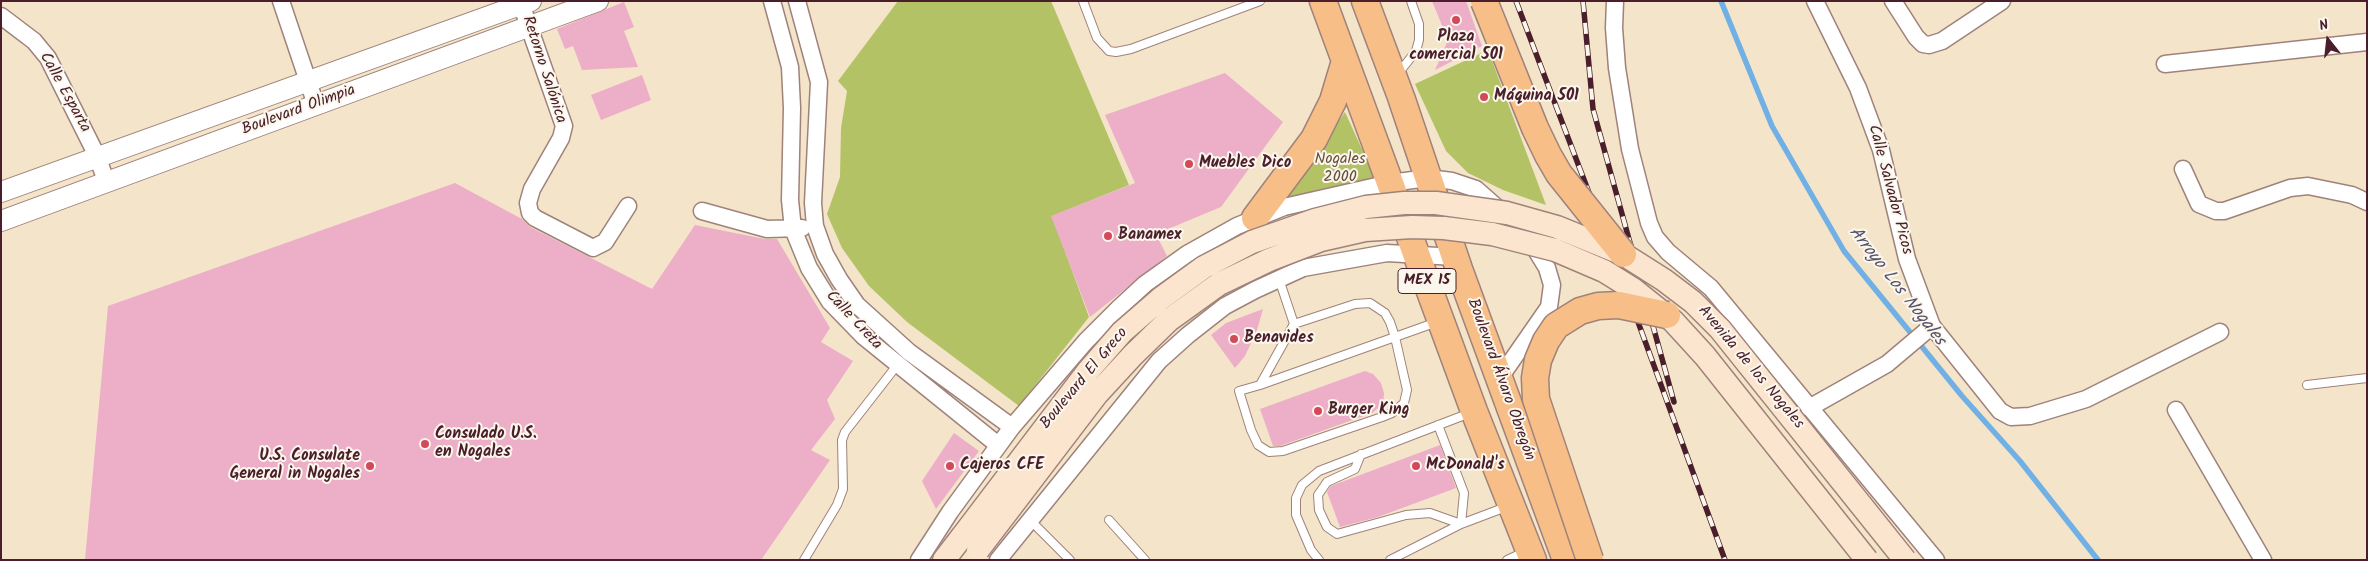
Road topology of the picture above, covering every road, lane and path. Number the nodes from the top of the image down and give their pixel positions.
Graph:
1 (281, 1) edge
2 (598, 1) edge
3 (772, 1) edge
4 (797, 1) edge
5 (1083, 1) edge
6 (1260, 1) edge
7 (1323, 1) edge
8 (1365, 1) edge
9 (1411, 1) edge
10 (1484, 1) edge
11 (1615, 1) edge
12 (1815, 1) edge
13 (1893, 1) edge
14 (2002, 1) edge
15 (524, 2) edge
16 (1, 16) edge
17 (530, 27) junction
18 (809, 41) junction
19 (2367, 42) edge
20 (785, 48) junction
21 (1345, 61) junction
22 (2165, 64) dead end
23 (1394, 78) junction
24 (308, 80) junction
25 (316, 104) junction
26 (97, 156) junction
27 (2183, 169) dead end
28 (1428, 178) junction
29 (106, 181) junction
30 (1390, 183) junction
31 (1, 192) edge
32 (2367, 202) edge
33 (1436, 203) joint
34 (628, 206) dead end
35 (702, 211) dead end
36 (1255, 218) junction
37 (1, 222) edge
38 (815, 226) junction
39 (1444, 228) joint
40 (793, 229) junction
41 (1417, 254) junction
42 (1623, 254) junction
43 (1455, 257) junction
44 (1279, 279) junction
45 (1667, 316) junction
46 (1441, 320) junction
47 (1294, 324) junction
48 (1932, 326) junction
49 (2220, 332) dead end
50 (1395, 336) junction
51 (909, 352) junction
52 (897, 365) junction
53 (1499, 378) junction
54 (2367, 378) edge
55 (1260, 385) junction
56 (2307, 385) dead end
57 (1809, 408) junction
58 (2176, 410) dead end
59 (1474, 411) junction
60 (1438, 425) junction
61 (1012, 426) junction
62 (998, 445) junction
63 (1361, 454) junction
64 (1512, 505) junction
65 (1030, 520) junction
66 (1109, 520) dead end
67 (1461, 524) junction
68 (977, 552) edge
69 (1523, 556) edge
70 (804, 560) edge
71 (919, 560) edge
72 (944, 560) edge
73 (1070, 560) edge
74 (1145, 560) edge
75 (1319, 560) edge
76 (1390, 560) edge
77 (1566, 560) edge
78 (1590, 560) edge
79 (1867, 560) edge
80 (1905, 560) edge
81 (1936, 560) edge
82 (2263, 560) edge

1 - 24 street
2 - 17 street, Boulevard Olimpia
3 - 20 street, Calle Creta
4 - 18 street, Calle Creta
5 - 6 lane
7 - 21 highway, Boulevard Álvaro Obregón / MEX 15
8 - 23 highway, Boulevard Álvaro Obregón / MEX 15
9 - 23 lane
10 - 42 highway, bridge
11 - 57 street
12 - 48 street, Calle Salvador Picos
13 - 14 street
15 - 17 street, Retorno Salónica
15 - 24 street, Boulevard Olimpia
16 - 26 street, Calle Esparta
17 - 25 street, Boulevard Olimpia
17 - 34 street, Retorno Salónica
18 - 20 street
18 - 38 street, Calle Creta
19 - 22 street
20 - 40 street, Calle Creta
21 - 30 highway, Boulevard Álvaro Obregón / MEX 15
21 - 36 highway
23 - 28 highway, Boulevard Álvaro Obregón / MEX 15
24 - 25 street
24 - 26 street, Boulevard Olimpia
25 - 29 street, Boulevard Olimpia
26 - 29 street, Calle Esparta
26 - 31 street, Boulevard Olimpia
27 - 32 street
28 - 30 street
28 - 43 highway, Boulevard Álvaro Obregón / MEX 15
28 - 53 street
29 - 37 street, Boulevard Olimpia
30 - 36 street
30 - 41 highway, Boulevard Álvaro Obregón / MEX 15
33 - 42 main road, Avenida de los Nogales, bridge
33 - 68 main road, Boulevard El Greco, bridge
35 - 40 street
36 - 61 street
38 - 40 street
38 - 51 street, Calle Creta
39 - 45 main road, Avenida de los Nogales, bridge
39 - 68 main road, Boulevard El Greco, bridge
40 - 52 street, Calle Creta
41 - 43 street
41 - 44 street
41 - 46 highway, Boulevard Álvaro Obregón / MEX 15
42 - 80 main road, Avenida de los Nogales, bridge
43 - 53 highway, Boulevard Álvaro Obregón / MEX 15
44 - 47 lane
44 - 65 street
45 - 78 highway, bridge
45 - 79 main road, Avenida de los Nogales, bridge
46 - 50 lane
46 - 59 highway, Boulevard Álvaro Obregón / MEX 15
47 - 50 lane
47 - 55 lane
48 - 49 street, Calle Salvador Picos
48 - 57 street
50 - 55 lane
50 - 55 lane
51 - 52 lane
51 - 61 street, Calle Creta
52 - 62 street, Calle Creta
52 - 70 lane
53 - 77 highway, Boulevard Álvaro Obregón / MEX 15
54 - 56 lane
57 - 81 street
58 - 82 street
59 - 60 lane
59 - 64 highway, Boulevard Álvaro Obregón / MEX 15
60 - 63 lane
60 - 67 lane
61 - 62 street
62 - 71 street
63 - 67 lane
63 - 75 lane
64 - 67 lane
64 - 69 highway, Boulevard Álvaro Obregón / MEX 15
65 - 68 street
65 - 73 lane
66 - 74 lane
67 - 76 lane
68 - 72 main road, Boulevard El Greco

